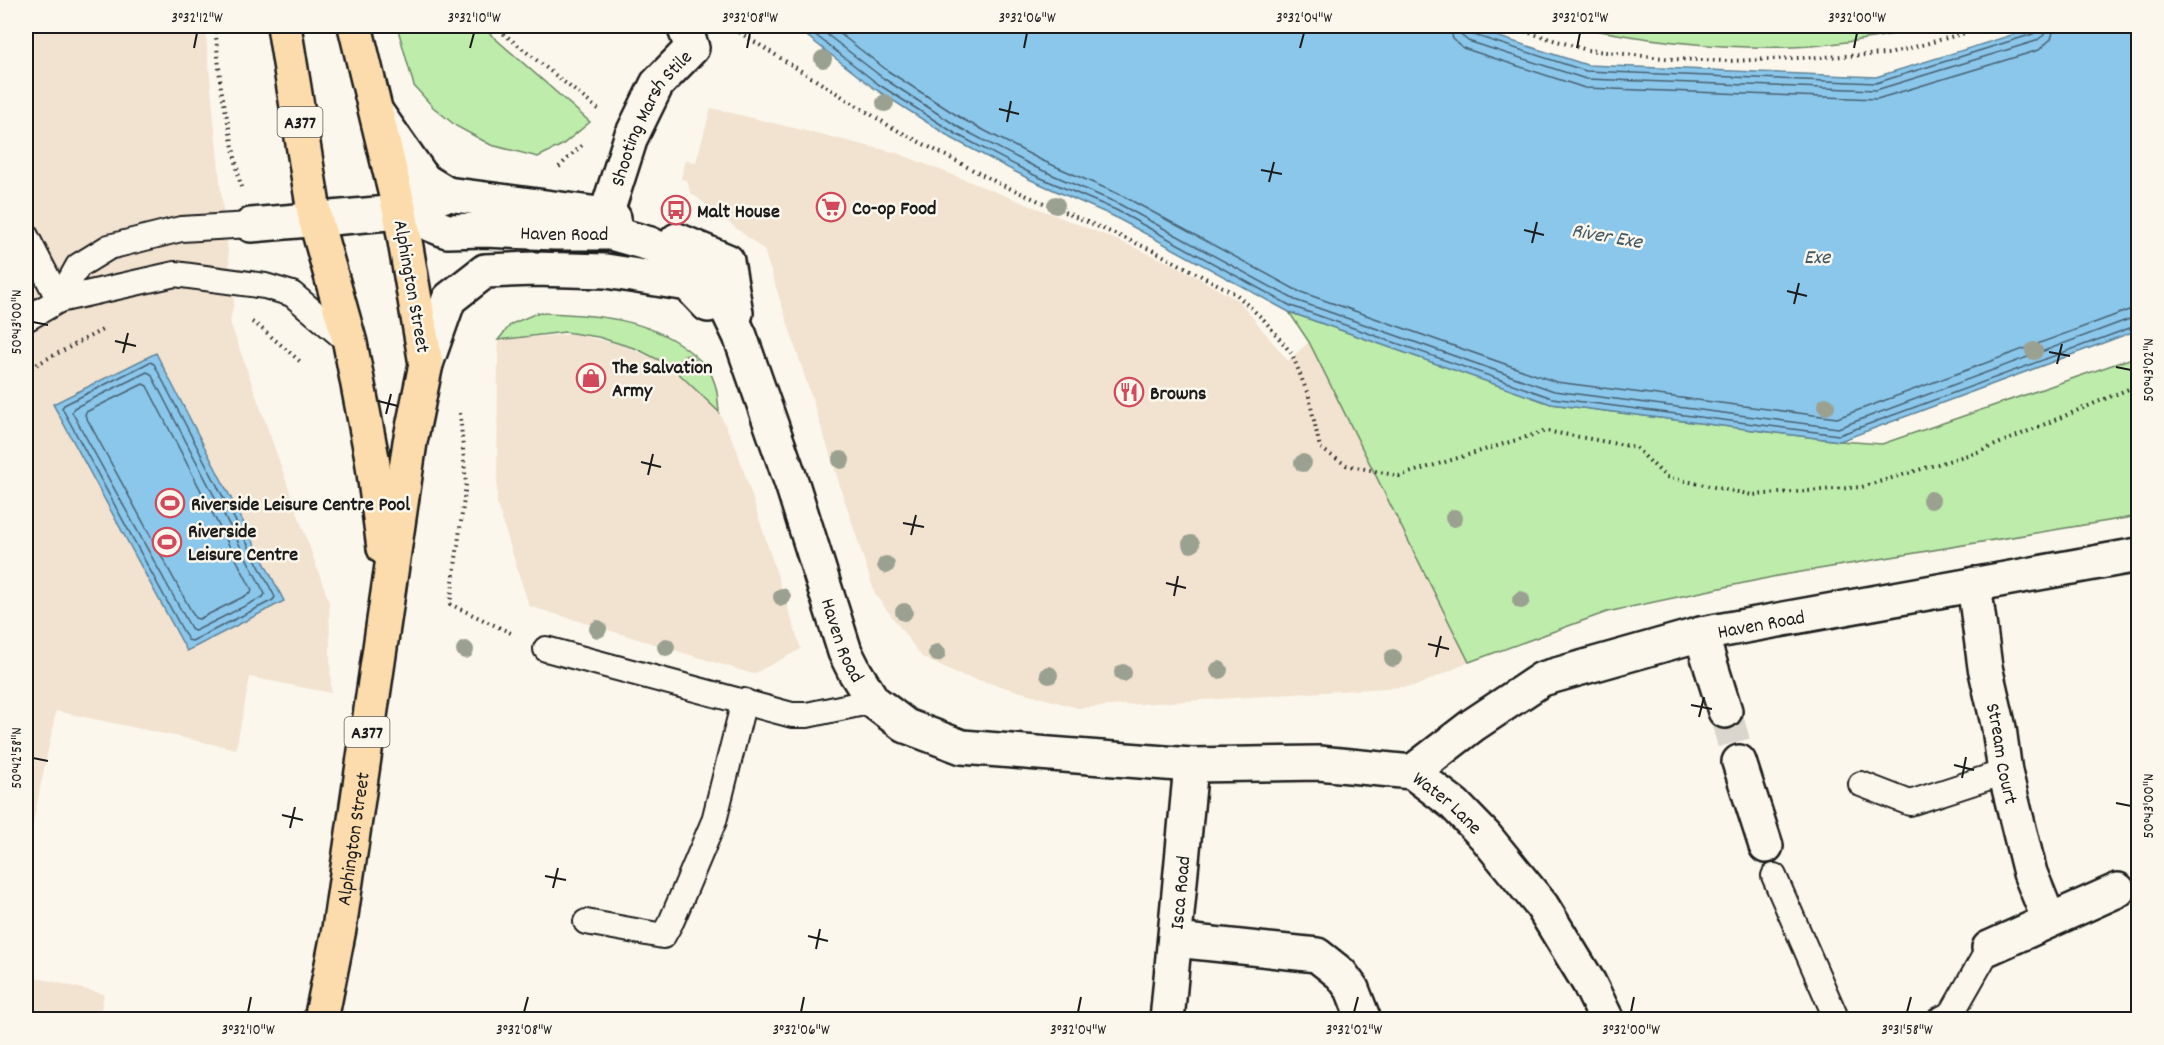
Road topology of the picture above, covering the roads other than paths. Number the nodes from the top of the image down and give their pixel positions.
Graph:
1 (284, 26) edge
2 (355, 26) edge
3 (684, 26) edge
4 (374, 108) junction
5 (447, 194) junction
6 (400, 213) junction
7 (606, 215) junction
8 (315, 218) junction
9 (251, 225) joint
10 (26, 236) edge
11 (59, 300) junction
12 (26, 319) edge
13 (740, 336) junction
14 (350, 343) junction
15 (426, 364) junction
16 (2139, 555) edge
17 (1974, 584) junction
18 (390, 585) junction
19 (1701, 634) junction
20 (546, 650) road end
21 (744, 701) junction
22 (873, 701) junction
23 (1725, 711) tunnel mouth
24 (1739, 762) tunnel mouth
25 (1191, 765) junction
26 (1412, 772) junction
27 (2005, 772) junction
28 (1861, 784) dead end
29 (1770, 861) joint
30 (2128, 886) edge
31 (2049, 920) junction
32 (586, 922) dead end
33 (1175, 940) junction
34 (1989, 948) joint
35 (321, 1020) edge
36 (1167, 1020) edge
37 (1364, 1020) edge
38 (1607, 1020) edge
39 (1837, 1020) edge
40 (1938, 1020) edge

1 - 8 highway, Alphington Street / A377
2 - 4 highway, Alphington Street / A377
3 - 7 street, Shooting Marsh Stile
4 - 5 street, Haven Road
4 - 6 highway, Alphington Street / A377
5 - 6 street, Haven Road
5 - 7 street, Haven Road
6 - 8 street
6 - 13 street, Haven Road
6 - 15 highway, Alphington Street / A377
7 - 13 street, Haven Road
8 - 9 street
8 - 14 highway, Alphington Street / A377
9 - 11 lane
10 - 11 lane
11 - 12 lane
11 - 14 lane
13 - 15 street, Haven Road
13 - 22 street, Haven Road
14 - 18 highway, Alphington Street / A377
15 - 18 highway, Alphington Street / A377
16 - 17 street, Haven Road
17 - 19 street, Haven Road
17 - 27 street, Stream Court
18 - 35 highway, Alphington Street / A377
19 - 23 street
19 - 26 street, Haven Road
20 - 21 lane, Haven Road
21 - 22 lane, Haven Road
21 - 32 lane
22 - 25 street, Haven Road
24 - 29 street
25 - 26 street, Water Lane
25 - 33 street, Isca Road
26 - 38 street, Water Lane
27 - 28 lane
27 - 31 street, Stream Court
29 - 39 lane
30 - 31 street
31 - 34 street
33 - 36 street, Isca Road
33 - 37 street
34 - 40 lane

